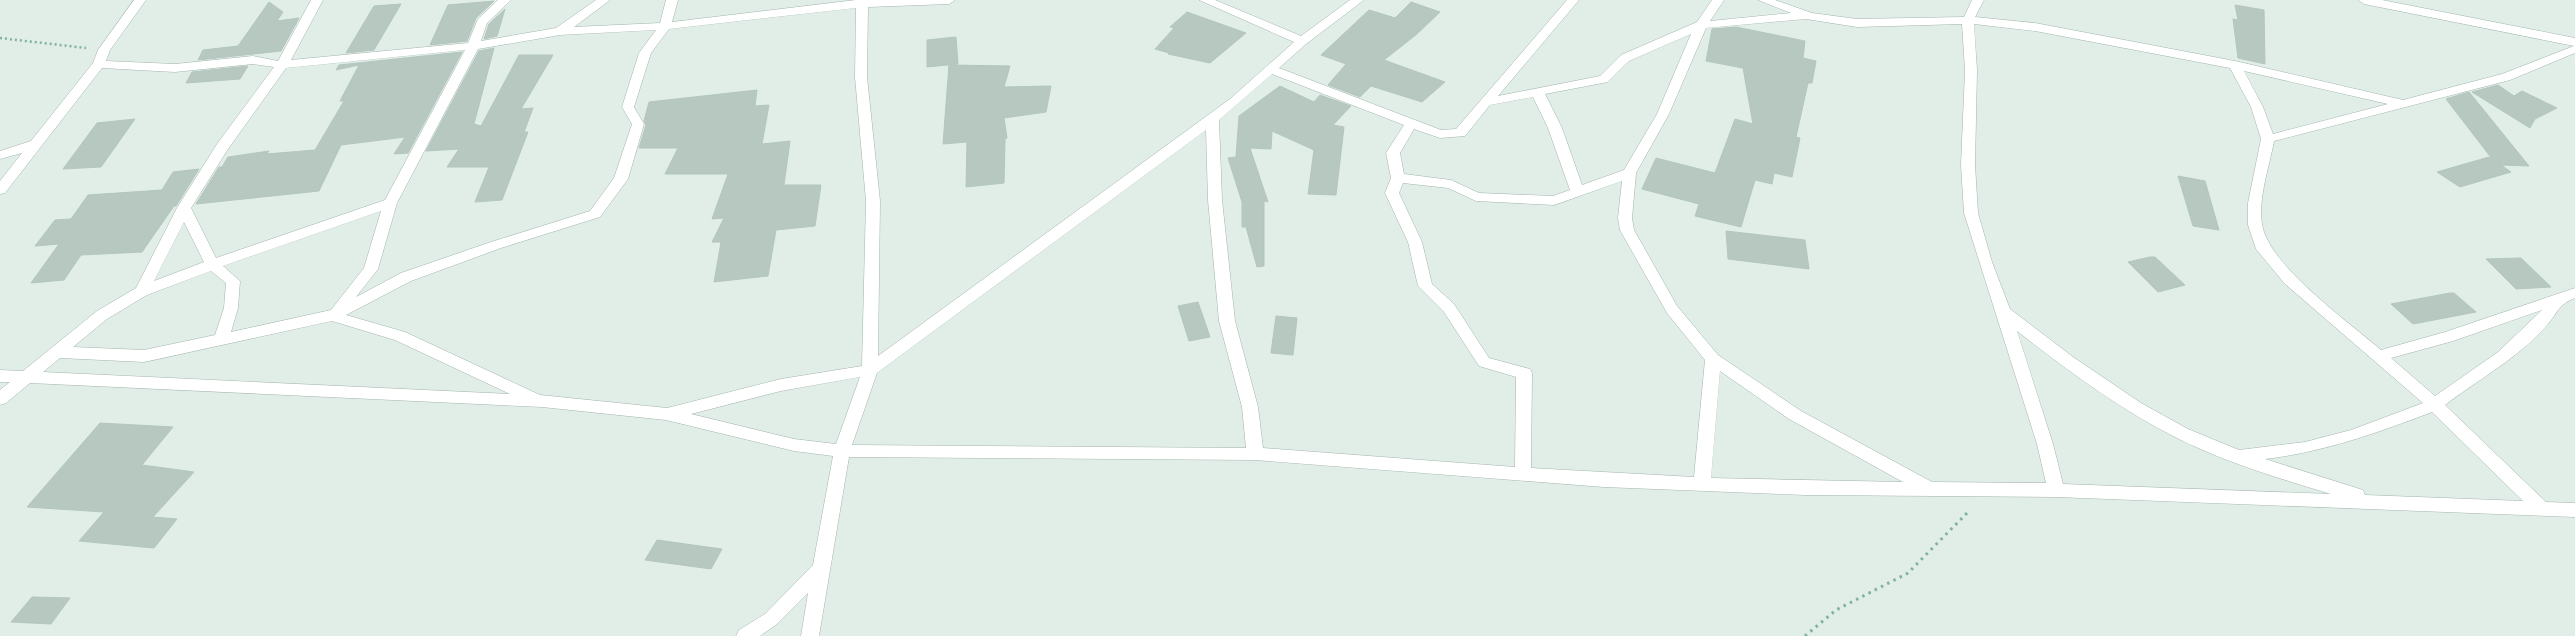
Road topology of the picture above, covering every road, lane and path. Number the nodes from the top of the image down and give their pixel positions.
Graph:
1 (140, 0) edge
2 (317, 0) edge
3 (505, 0) edge
4 (604, 0) edge
5 (672, 0) edge
6 (949, 0) edge
7 (1205, 0) edge
8 (1358, 0) edge
9 (1573, 0) edge
10 (1716, 0) edge
11 (1764, 0) edge
12 (1978, 0) edge
13 (2364, 0) edge
14 (862, 2) edge
15 (1810, 16) junction
16 (1968, 20) junction
17 (1701, 25) junction
18 (665, 26) junction
19 (560, 31) junction
20 (0, 38) edge
21 (1302, 41) junction
22 (2575, 42) edge
23 (473, 46) junction
24 (104, 50) junction
25 (2575, 50) edge
26 (99, 64) junction
27 (282, 65) junction
28 (2235, 65) junction
29 (1272, 70) junction
30 (1538, 92) junction
31 (1488, 102) junction
32 (2405, 104) junction
33 (1212, 118) junction
34 (1411, 124) junction
35 (2268, 139) junction
36 (37, 144) junction
37 (0, 155) edge
38 (1629, 173) junction
39 (1398, 178) junction
40 (0, 190) edge
41 (1578, 192) junction
42 (390, 203) junction
43 (184, 208) junction
44 (213, 265) junction
45 (142, 291) junction
46 (2575, 293) edge
47 (2559, 298) junction
48 (2004, 312) junction
49 (332, 316) junction
50 (222, 338) junction
51 (57, 352) junction
52 (2378, 356) junction
53 (1713, 359) junction
54 (870, 370) junction
55 (0, 376) edge
56 (27, 376) junction
57 (0, 399) edge
58 (542, 402) junction
59 (2435, 405) junction
60 (666, 414) junction
61 (842, 451) junction
62 (1254, 454) junction
63 (2236, 457) junction
64 (1523, 474) junction
65 (1702, 484) junction
66 (1931, 490) junction
67 (1990, 490) junction
68 (2056, 490) junction
69 (2377, 502) junction
70 (2542, 509) junction
71 (2575, 510) edge
72 (824, 567) junction
73 (745, 636) edge
74 (810, 636) edge
75 (1805, 636) edge

1 - 24 street
2 - 27 street
3 - 23 street
4 - 19 street
5 - 18 street
6 - 14 street
7 - 21 street
8 - 21 street
9 - 31 street
10 - 17 street
11 - 15 street
12 - 16 street
13 - 22 street
14 - 18 street
14 - 54 street
15 - 16 street
15 - 17 street
16 - 28 street
16 - 48 street
17 - 30 street
17 - 38 street
18 - 19 street
18 - 49 street
19 - 23 street
20 - 24 path
21 - 29 street
23 - 27 street
23 - 42 street
24 - 26 street
25 - 32 street
26 - 27 street
26 - 36 street
27 - 43 street
28 - 32 street
28 - 35 street
29 - 33 street
29 - 34 street
30 - 31 street
30 - 41 street
31 - 34 street
32 - 35 street
33 - 54 street
33 - 62 street
34 - 39 street
35 - 52 street
36 - 37 street
36 - 40 street
38 - 41 street
38 - 53 street
39 - 41 street
39 - 64 street
42 - 44 street
42 - 49 street
43 - 44 street
43 - 45 street
44 - 45 street
44 - 50 street
45 - 51 street
46 - 47 street
47 - 52 street
47 - 59 street
48 - 63 street
48 - 68 street
49 - 50 street
49 - 58 street
50 - 51 street
51 - 56 street
52 - 59 street
53 - 65 street
53 - 66 street
54 - 60 street
54 - 61 street
55 - 56 street
56 - 57 street
56 - 58 street
58 - 60 street
59 - 63 street
59 - 70 street
60 - 61 street
61 - 62 street
61 - 72 street
62 - 64 street
63 - 69 street
64 - 65 street
65 - 66 street
66 - 67 street
67 - 68 street
67 - 75 path
68 - 69 street
69 - 70 street
70 - 71 street
72 - 73 street
72 - 74 street

